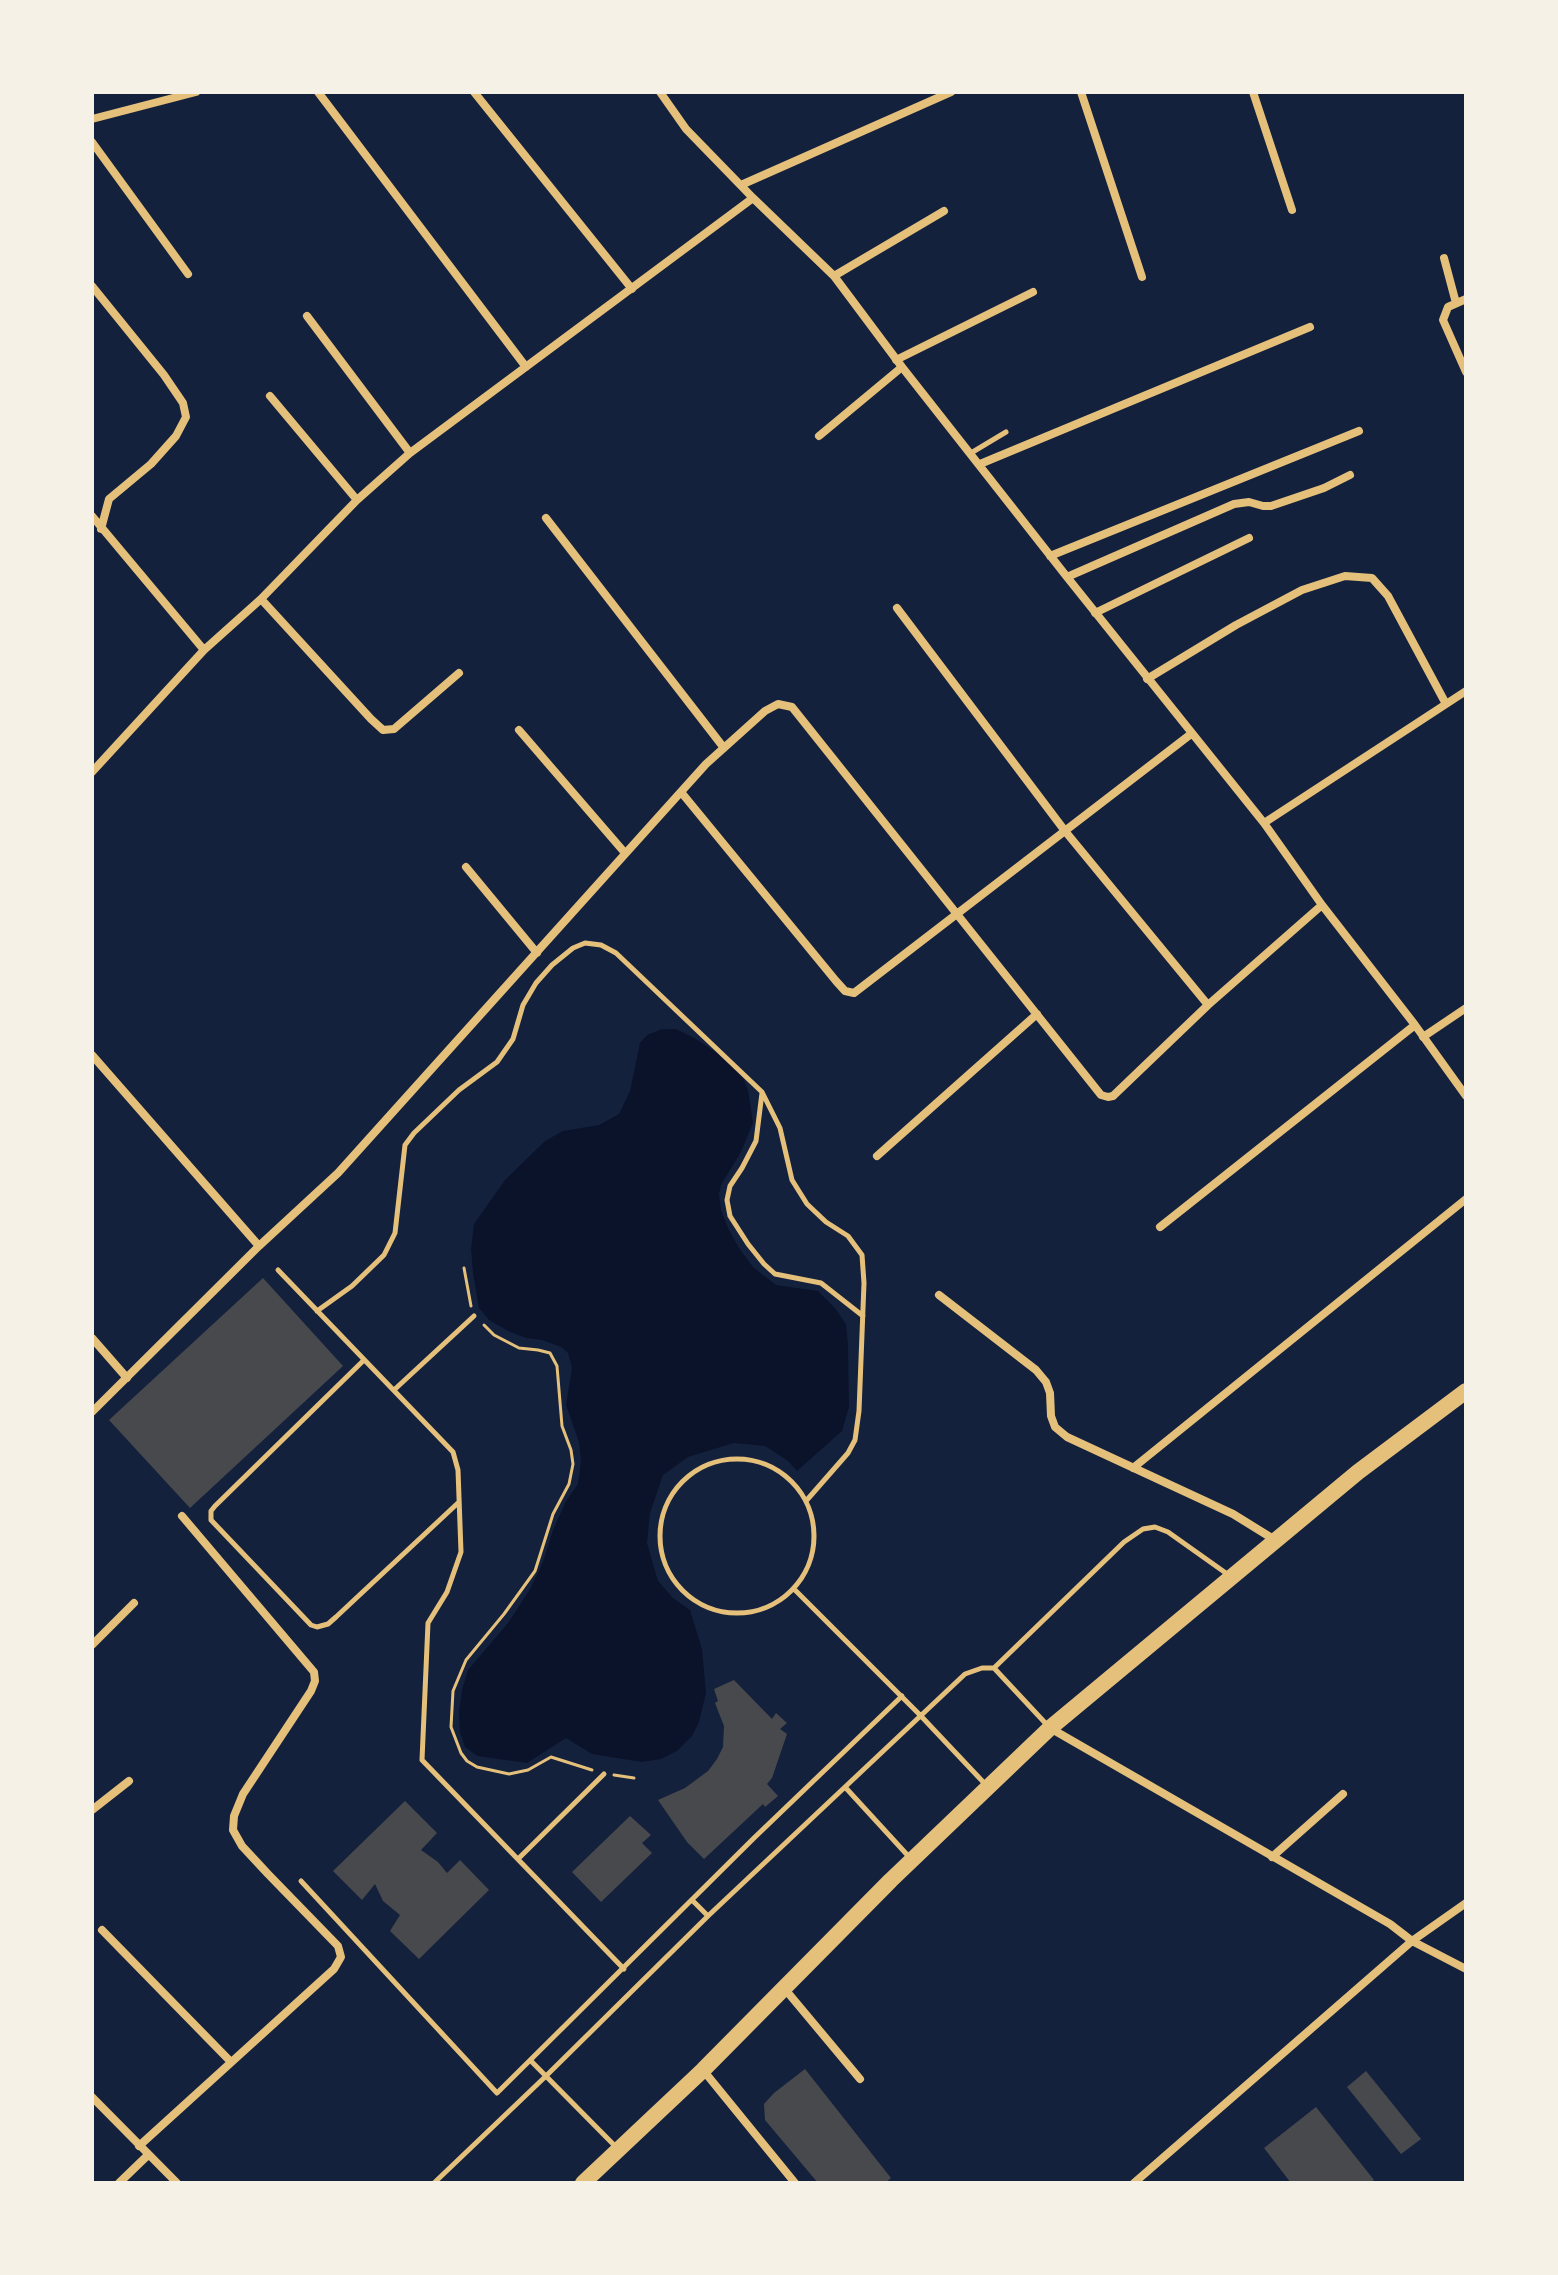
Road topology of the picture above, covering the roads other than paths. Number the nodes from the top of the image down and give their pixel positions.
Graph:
1 (196, 92) edge
2 (318, 92) edge
3 (474, 92) edge
4 (660, 92) edge
5 (951, 92) edge
6 (1081, 92) edge
7 (1253, 92) edge
8 (92, 119) edge
9 (92, 142) edge
10 (741, 185) junction
11 (753, 198) junction
12 (1292, 210) dead end
13 (944, 211) dead end
14 (1444, 258) dead end
15 (188, 274) dead end
16 (834, 276) junction
17 (1142, 277) dead end
18 (92, 286) edge
19 (632, 289) junction
20 (1033, 292) dead end
21 (1466, 299) edge
22 (1456, 303) junction
23 (307, 316) dead end
24 (1310, 327) dead end
25 (899, 364) junction
26 (526, 367) junction
27 (1466, 372) edge
28 (270, 396) dead end
29 (1359, 431) dead end
30 (1006, 432) dead end
31 (819, 436) dead end
32 (410, 453) junction
33 (971, 453) junction
34 (980, 464) junction
35 (1350, 475) dead end
36 (357, 500) junction
37 (92, 516) edge
38 (546, 518) dead end
39 (101, 529) junction
40 (1249, 538) dead end
41 (1050, 556) junction
42 (1067, 577) junction
43 (261, 599) junction
44 (897, 608) dead end
45 (1095, 613) junction
46 (204, 650) junction
47 (459, 673) dead end
48 (1147, 679) junction
49 (1466, 691) edge
50 (1446, 704) junction
51 (519, 730) dead end
52 (1191, 734) junction
53 (724, 748) junction
54 (92, 772) edge
55 (681, 792) junction
56 (1264, 823) junction
57 (1065, 831) junction
58 (625, 853) junction
59 (466, 867) dead end
60 (1322, 905) junction
61 (958, 914) junction
62 (537, 953) junction
63 (1208, 1005) junction
64 (1466, 1008) edge
65 (1037, 1014) junction
66 (1415, 1025) junction
67 (1423, 1037) junction
68 (92, 1055) edge
69 (762, 1092) junction
70 (1466, 1096) edge
71 (877, 1156) dead end
72 (1466, 1199) edge
73 (1160, 1227) dead end
74 (259, 1246) junction
75 (278, 1270) dead end
76 (939, 1295) dead end
77 (317, 1311) junction
78 (474, 1316) road end
79 (863, 1316) junction
80 (92, 1338) edge
81 (364, 1360) junction
82 (127, 1378) junction
83 (394, 1390) junction
84 (1466, 1391) edge
85 (92, 1412) edge
86 (1133, 1468) junction
87 (806, 1501) junction
88 (459, 1502) junction
89 (182, 1516) dead end
90 (1275, 1540) junction
91 (1231, 1576) junction
92 (794, 1589) junction
93 (134, 1603) dead end
94 (92, 1645) edge
95 (994, 1668) junction
96 (902, 1696) junction
97 (920, 1715) junction
98 (1050, 1728) junction
99 (604, 1774) road end
100 (129, 1781) dead end
101 (845, 1787) junction
102 (988, 1787) junction
103 (1343, 1794) dead end
104 (92, 1810) edge
105 (1272, 1857) junction
106 (518, 1859) junction
107 (912, 1860) junction
108 (301, 1881) dead end
109 (692, 1900) junction
110 (1466, 1903) edge
111 (708, 1916) junction
112 (102, 1930) dead end
113 (1412, 1941) junction
114 (624, 1969) junction
115 (1466, 1969) edge
116 (784, 1988) junction
117 (531, 2061) junction
118 (231, 2062) junction
119 (703, 2070) junction
120 (546, 2076) junction
121 (860, 2079) dead end
122 (92, 2097) edge
123 (139, 2146) junction
124 (618, 2150) junction
125 (148, 2155) junction
126 (119, 2183) edge
127 (177, 2183) edge
128 (434, 2183) edge
129 (583, 2183) edge
130 (795, 2183) edge
131 (1134, 2183) edge

1 - 8 street
2 - 26 street
3 - 19 street
4 - 10 street
5 - 10 street
6 - 17 street
7 - 12 street
9 - 15 street
10 - 11 street
11 - 16 street
11 - 19 street
13 - 16 street
14 - 22 street
16 - 25 street
18 - 39 street
19 - 26 street
20 - 25 street
21 - 22 street
22 - 27 street
23 - 32 street
24 - 34 street
25 - 31 street
25 - 33 street
26 - 32 street
28 - 36 street
29 - 41 street
30 - 33 lane
32 - 36 street
33 - 34 street
34 - 41 street
35 - 42 street
36 - 43 street
37 - 39 street
38 - 53 street
39 - 46 street
40 - 45 street
41 - 42 street
42 - 45 street
43 - 46 street
43 - 47 street
44 - 57 street
45 - 48 street
46 - 54 street
48 - 50 street
48 - 52 street
49 - 50 street
50 - 56 street
51 - 58 street
52 - 56 street
52 - 57 street
53 - 55 street
53 - 61 street
55 - 58 street
55 - 61 street
56 - 60 street
57 - 61 street
57 - 63 street
58 - 62 street
59 - 62 street
60 - 63 street
60 - 66 street
61 - 65 street
62 - 74 street
63 - 65 street
64 - 67 street
65 - 71 street
66 - 67 street
66 - 73 street
67 - 70 street
68 - 74 street
69 - 77 lane
69 - 79 lane
69 - 79 lane
72 - 86 street
74 - 82 street
75 - 77 lane
76 - 86 street
77 - 81 lane
78 - 83 lane
79 - 87 lane
80 - 82 street
81 - 83 lane
81 - 88 lane
82 - 85 street
83 - 88 lane
84 - 90 main road
86 - 90 street
87 - 92 lane
87 - 92 lane
88 - 106 lane
89 - 118 street
90 - 91 main road
91 - 95 lane
91 - 98 main road
92 - 96 lane
93 - 94 street
95 - 97 lane
95 - 98 lane
96 - 97 lane
96 - 109 lane
97 - 101 lane
97 - 102 lane
98 - 102 main road
98 - 105 street
99 - 106 lane
100 - 104 street
101 - 107 lane
101 - 111 lane
102 - 107 main road
103 - 105 street
105 - 113 street
106 - 114 lane
107 - 116 main road
108 - 117 lane
109 - 111 lane
109 - 114 lane
110 - 113 street
111 - 120 lane
112 - 118 street
113 - 115 street
113 - 131 street
114 - 117 lane
116 - 119 main road
116 - 121 street
117 - 120 lane
118 - 123 street
119 - 124 main road
119 - 130 street
120 - 124 lane
120 - 128 lane
122 - 123 street
123 - 125 street
124 - 129 main road
125 - 126 street
125 - 127 street

